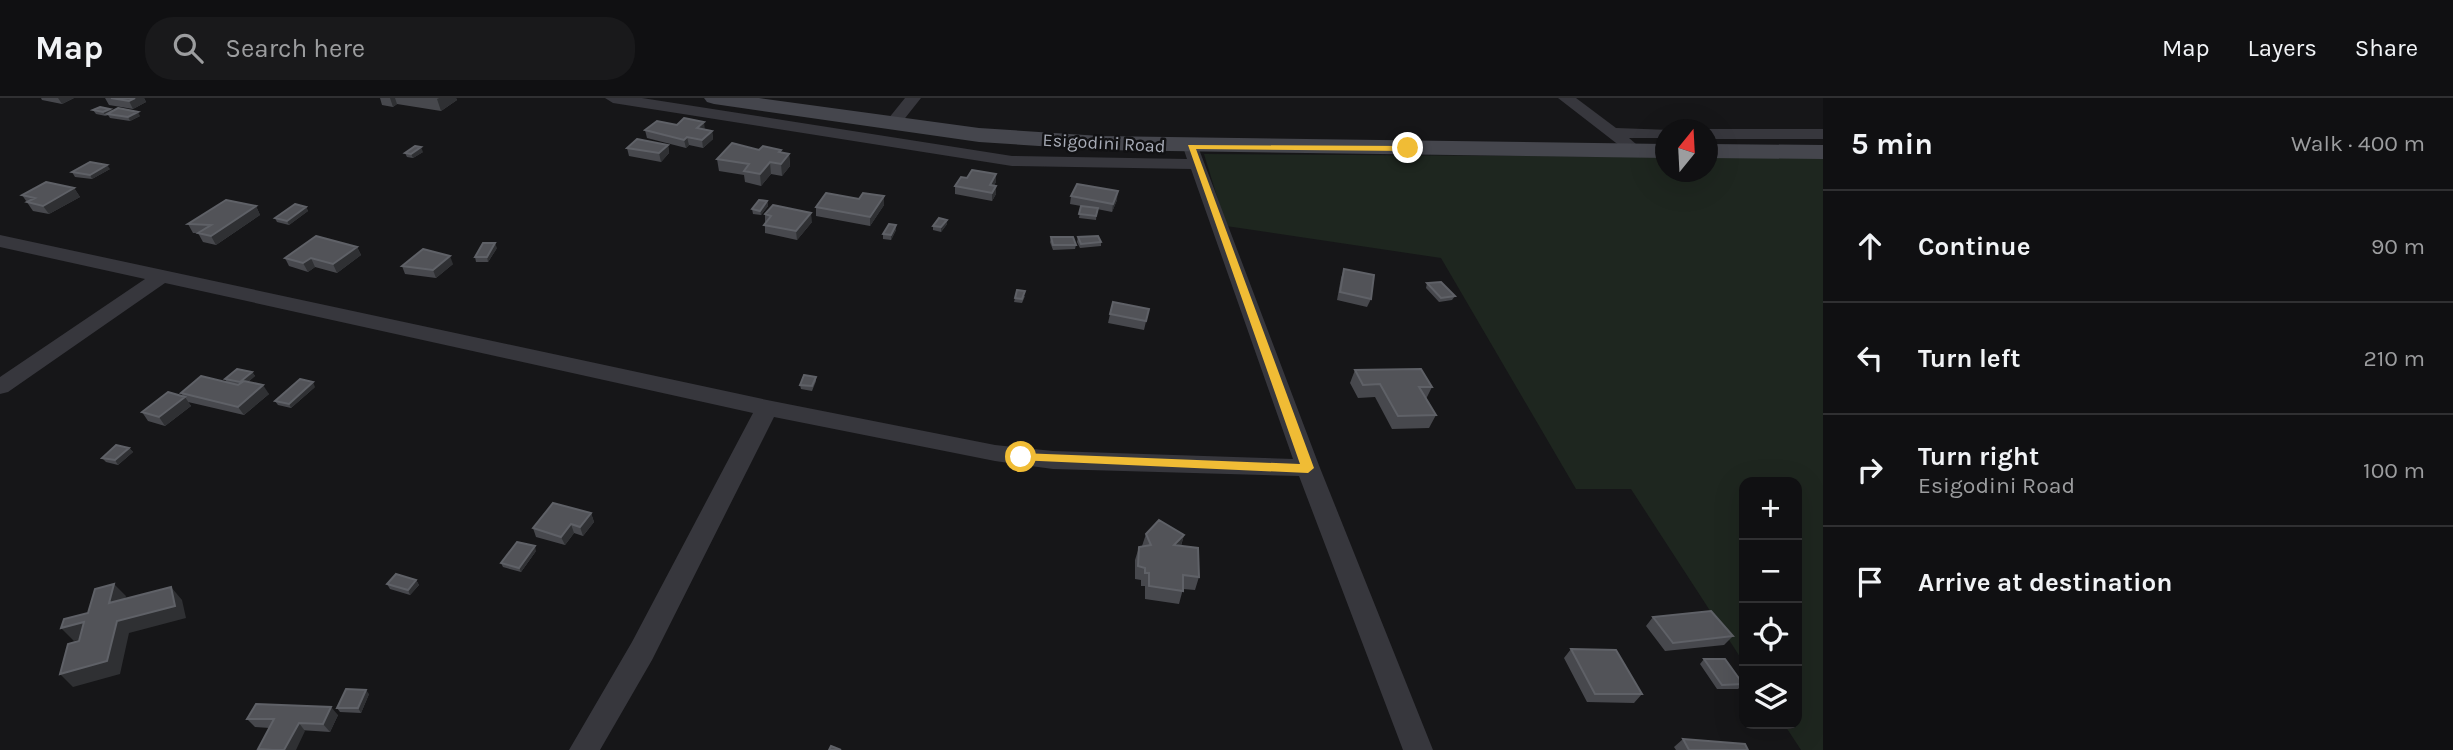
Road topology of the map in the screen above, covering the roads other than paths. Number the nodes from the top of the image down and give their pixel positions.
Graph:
1 (613, 98) edge
2 (714, 98) edge
3 (913, 98) edge
4 (1566, 98) edge
5 (892, 124) junction
6 (1611, 133) junction
7 (1655, 133) edge
8 (1718, 134) edge
9 (1823, 134) edge
10 (1635, 150) junction
11 (1655, 151) edge
12 (1718, 151) edge
13 (1823, 152) edge
14 (1194, 155) junction
15 (0, 241) edge
16 (162, 276) junction
17 (0, 387) edge
18 (767, 408) junction
19 (1308, 468) junction
20 (584, 750) edge
21 (1418, 750) edge

1 - 14 street
2 - 5 main road, Esigodini Road
3 - 5 street
4 - 6 street
5 - 14 main road, Esigodini Road
6 - 7 street
6 - 10 street
8 - 9 street
10 - 11 main road, Esigodini Road
10 - 14 main road, Esigodini Road
12 - 13 main road
14 - 19 street
15 - 16 street
16 - 17 street
16 - 18 street
18 - 19 street
18 - 20 street
19 - 21 street

